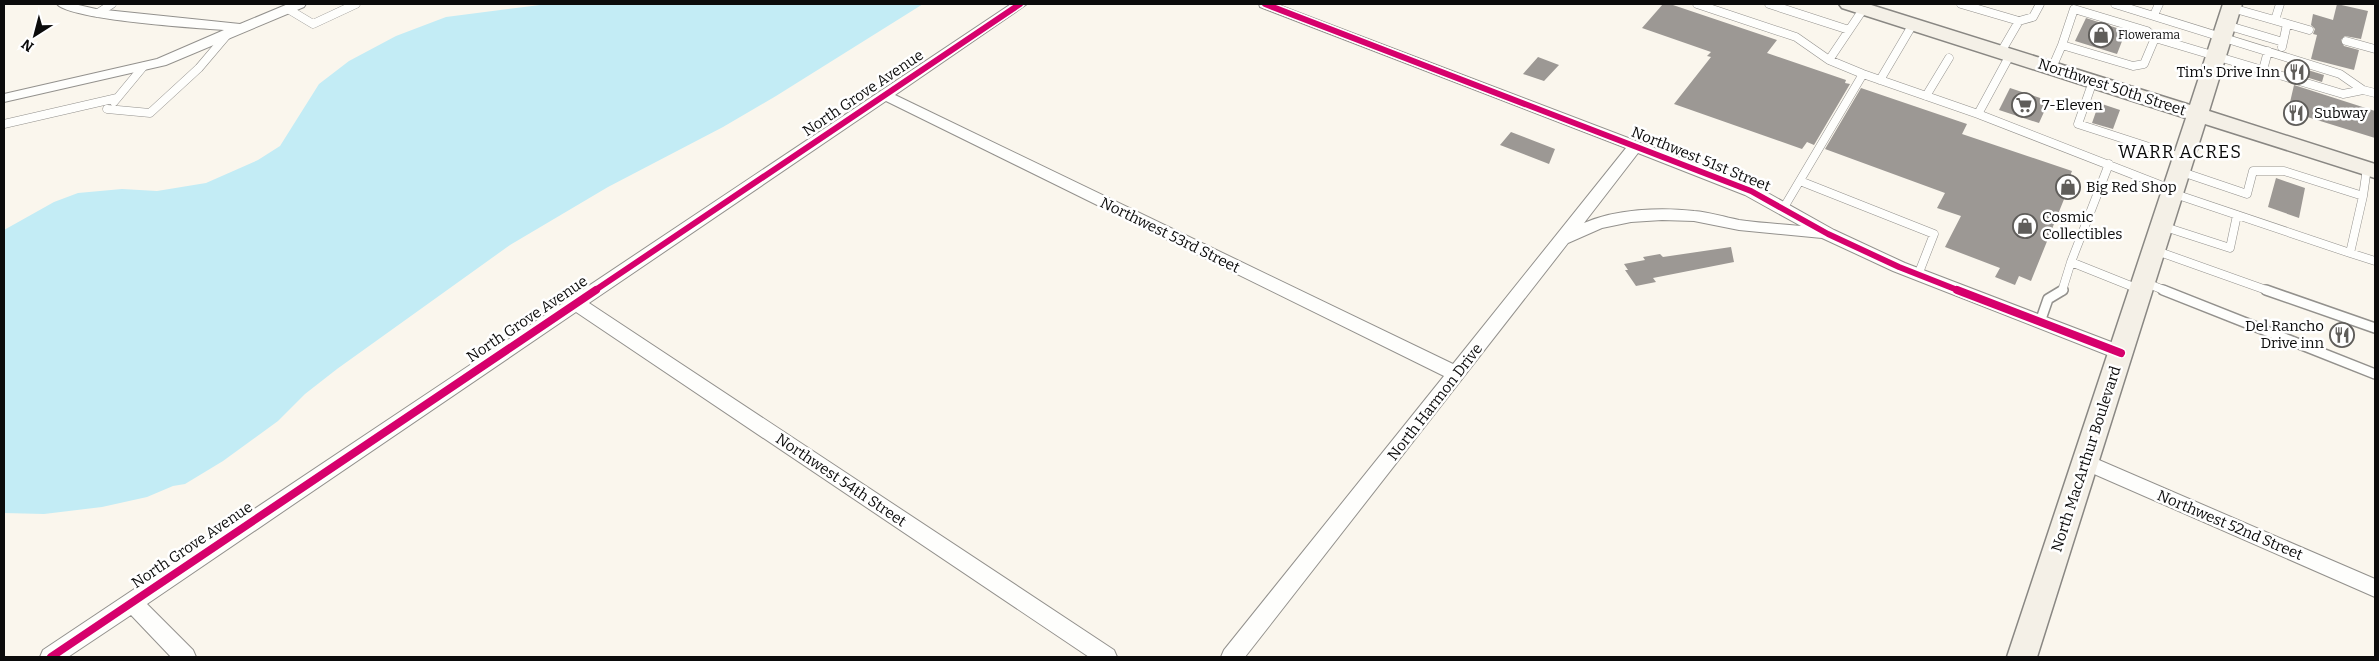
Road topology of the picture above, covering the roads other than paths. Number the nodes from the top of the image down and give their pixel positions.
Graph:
1 (64, 4) edge
2 (112, 4) edge
3 (356, 4) edge
4 (1020, 4) edge
5 (1265, 4) edge
6 (1697, 4) edge
7 (1769, 4) edge
8 (1961, 4) edge
9 (2040, 4) edge
10 (2115, 4) edge
11 (2159, 4) edge
12 (2280, 4) edge
13 (1855, 5) edge
14 (293, 6) edge
15 (98, 13) junction
16 (2154, 15) junction
17 (2228, 18) edge
18 (2275, 20) junction
19 (2019, 21) junction
20 (1913, 24) junction
21 (2287, 24) junction
22 (244, 28) junction
23 (1849, 30) junction
24 (2310, 30) dead end
25 (227, 35) junction
26 (2155, 38) junction
27 (2346, 40) dead end
28 (2283, 42) junction
29 (2062, 45) junction
30 (2375, 49) edge
31 (2268, 51) junction
32 (2006, 53) junction
33 (2280, 54) junction
34 (2216, 56) junction
35 (1949, 58) dead end
36 (1829, 60) junction
37 (143, 67) junction
38 (2052, 68) junction
39 (2263, 70) junction
40 (1862, 74) junction
41 (1880, 80) junction
42 (2093, 81) junction
43 (2364, 90) junction
44 (2375, 93) edge
45 (884, 95) junction
46 (1926, 96) junction
47 (4, 98) edge
48 (117, 98) junction
49 (1978, 114) junction
50 (2196, 114) junction
51 (4, 124) edge
52 (1636, 146) junction
53 (2109, 164) junction
54 (2371, 170) edge
55 (2177, 178) junction
56 (1800, 181) junction
57 (2363, 196) junction
58 (1783, 209) junction
59 (2237, 215) junction
60 (2162, 226) junction
61 (1828, 234) junction
62 (1563, 239) junction
63 (2154, 250) junction
64 (2350, 253) junction
65 (2375, 261) edge
66 (2071, 262) junction
67 (1918, 275) junction
68 (2143, 286) junction
69 (576, 303) junction
70 (2040, 322) junction
71 (2375, 328) edge
72 (2121, 353) junction
73 (1457, 374) junction
74 (2375, 374) edge
75 (2085, 462) junction
76 (2375, 588) edge
77 (132, 602) junction
78 (51, 657) edge
79 (184, 657) edge
80 (1106, 657) edge
81 (1232, 657) edge
82 (2022, 657) edge

1 - 15 street
2 - 15 lane
3 - 14 lane
4 - 45 street, North Grove Avenue
5 - 52 street, Northwest 51st Street
6 - 36 lane
7 - 23 lane
8 - 19 lane
9 - 19 lane
10 - 16 lane
11 - 16 lane
12 - 18 lane
13 - 20 main road, Northwest 50th Street
13 - 23 lane
14 - 22 street
15 - 22 street
16 - 17 lane
17 - 18 lane
17 - 28 lane
17 - 31 lane
17 - 34 main road, North MacArthur Boulevard
18 - 21 lane
19 - 32 lane
20 - 32 main road, Northwest 50th Street
20 - 41 lane
21 - 24 lane
21 - 28 lane
22 - 25 street
23 - 36 lane
25 - 37 street
25 - 48 lane
26 - 29 lane
26 - 29 lane
26 - 34 lane
27 - 30 lane
28 - 33 lane
29 - 38 lane
31 - 33 lane
31 - 39 lane
32 - 38 main road, Northwest 50th Street
32 - 49 lane
33 - 43 lane
34 - 39 lane
34 - 50 main road, North MacArthur Boulevard
35 - 46 lane
36 - 40 lane
37 - 47 street
37 - 48 lane
38 - 42 main road, Northwest 50th Street
39 - 43 lane
40 - 41 lane
40 - 56 lane
41 - 46 lane
42 - 50 main road, Northwest 50th Street
42 - 55 lane
43 - 44 lane
45 - 69 street, North Grove Avenue
45 - 73 street, Northwest 53rd Street
46 - 49 lane
48 - 51 lane
49 - 53 lane
50 - 54 main road, Northwest 50th Street
50 - 55 main road, North MacArthur Boulevard
52 - 58 street, Northwest 51st Street
52 - 62 street, North Harmon Drive
53 - 55 lane
53 - 66 lane
54 - 57 lane
55 - 57 lane
55 - 59 lane
55 - 60 main road, North MacArthur Boulevard
56 - 58 lane
56 - 67 lane
57 - 64 lane
58 - 61 street, Northwest 51st Street
59 - 60 lane
59 - 64 lane
60 - 63 main road, North MacArthur Boulevard
61 - 62 street
61 - 67 street, Northwest 51st Street
62 - 73 street, North Harmon Drive
63 - 68 main road, North MacArthur Boulevard
63 - 71 lane
64 - 65 lane
66 - 68 lane
66 - 70 lane
67 - 70 street, Northwest 51st Street
68 - 72 main road, North MacArthur Boulevard
68 - 74 lane
69 - 77 street, North Grove Avenue
69 - 80 street, Northwest 54th Street
70 - 72 street, Northwest 51st Street
72 - 75 main road, North MacArthur Boulevard
73 - 81 street, North Harmon Drive
75 - 76 street, Northwest 52nd Street
75 - 82 main road, North MacArthur Boulevard
77 - 78 street, North Grove Avenue
77 - 79 street

